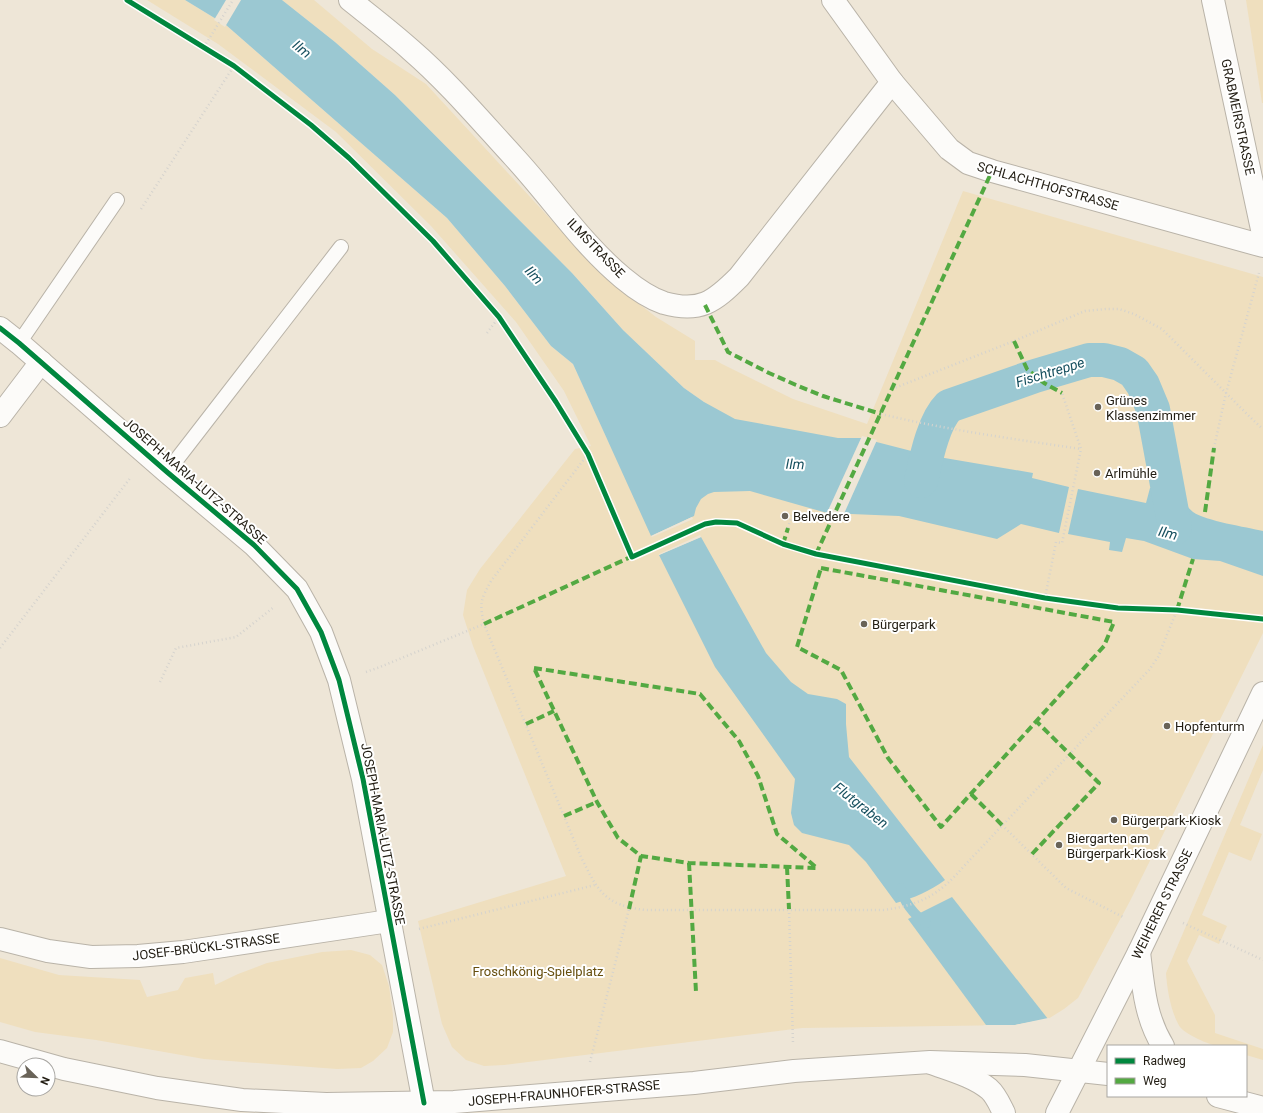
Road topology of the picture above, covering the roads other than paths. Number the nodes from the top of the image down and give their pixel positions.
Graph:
1 (350, 0) edge
2 (833, 0) edge
3 (1213, 0) edge
4 (892, 82) junction
5 (117, 200) road end
6 (1263, 234) edge
7 (1263, 246) edge
8 (341, 247) dead end
9 (0, 328) edge
10 (19, 343) junction
11 (41, 362) junction
12 (0, 416) edge
13 (167, 472) junction
14 (1263, 693) edge
15 (391, 929) junction
16 (0, 939) edge
17 (1139, 952) junction
18 (1163, 1045) edge
19 (0, 1051) edge
20 (930, 1062) junction
21 (1079, 1070) junction
22 (1107, 1074) edge
23 (1222, 1097) edge
24 (424, 1103) junction
25 (454, 1108) edge
26 (1263, 1108) edge
27 (1004, 1113) edge
28 (1057, 1113) edge

1 - 4 street, ILMSTRASSE
2 - 4 street, SCHLACHTHOFSTRASSE
3 - 6 street, GRABMEIRSTRASSE
4 - 7 street, SCHLACHTHOFSTRASSE
5 - 10 lane
8 - 13 lane
9 - 10 street, JOSEPH-MARIA-LUTZ-STRASSE
10 - 11 street, JOSEPH-MARIA-LUTZ-STRASSE
11 - 12 street
11 - 13 street, JOSEPH-MARIA-LUTZ-STRASSE
13 - 15 street, JOSEPH-MARIA-LUTZ-STRASSE
14 - 17 street, WEIHERER STRASSE
15 - 16 street, JOSEF-BRÜCKL-STRASSE
15 - 24 street, JOSEPH-MARIA-LUTZ-STRASSE
17 - 18 street
17 - 21 street, WEIHERER STRASSE
19 - 24 street, JOSEPH-FRAUNHOFER-STRASSE
20 - 21 street, JOSEPH-FRAUNHOFER-STRASSE
20 - 25 street, JOSEPH-FRAUNHOFER-STRASSE
20 - 27 street
21 - 22 street, JOSEPH-FRAUNHOFER-STRASSE
21 - 28 street, WEIHERER STRASSE
23 - 26 street
24 - 25 street, JOSEPH-FRAUNHOFER-STRASSE

